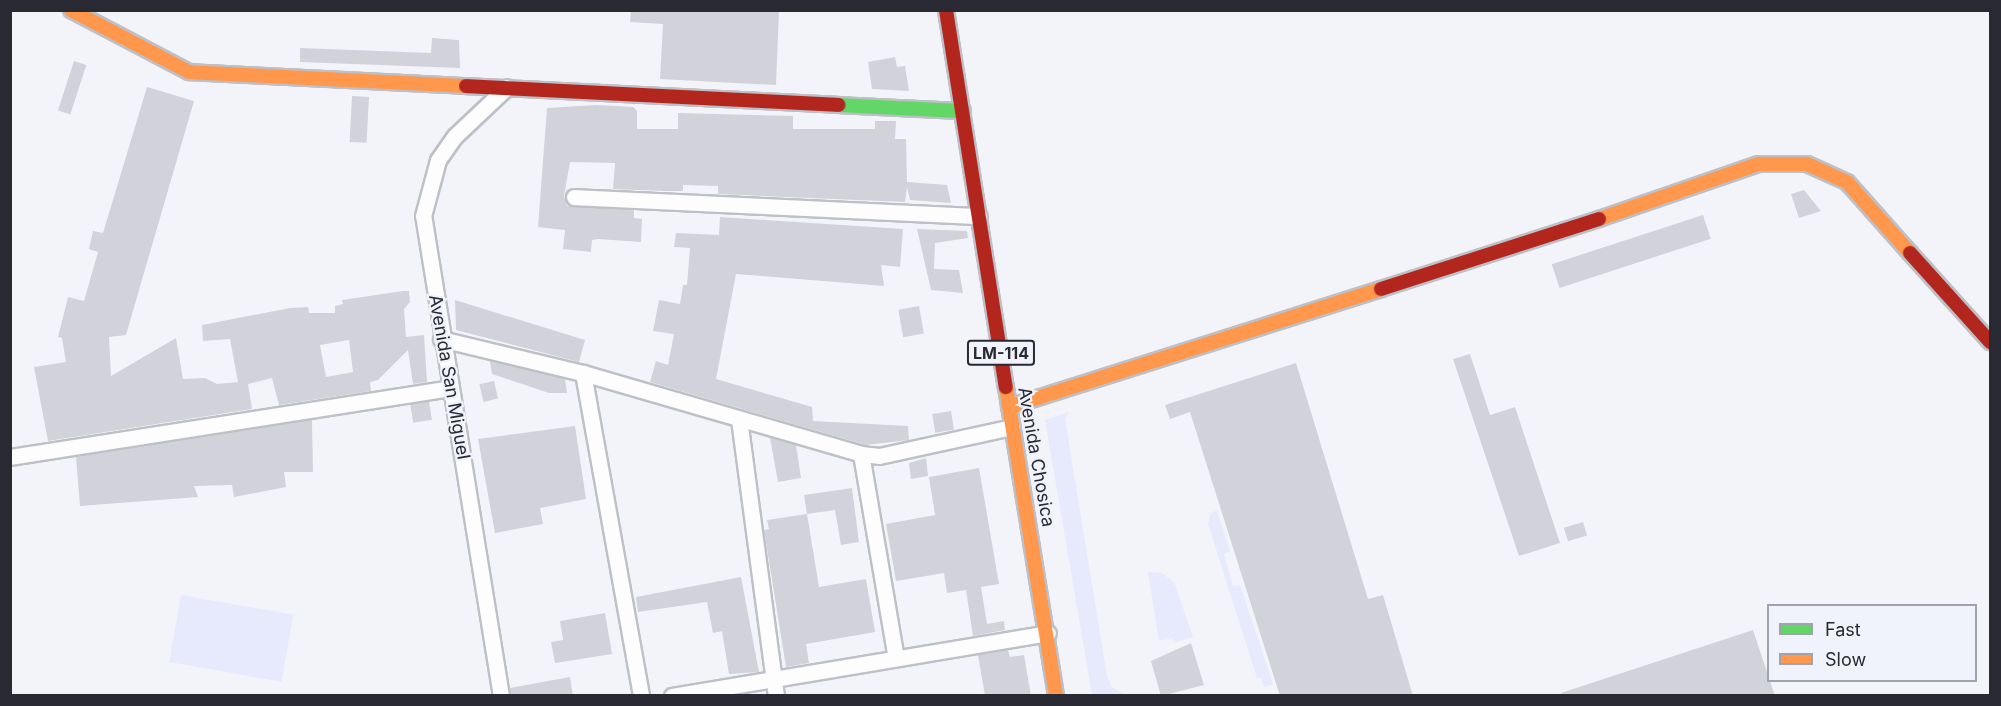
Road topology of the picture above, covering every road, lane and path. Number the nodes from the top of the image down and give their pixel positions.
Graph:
1 (71, 10) edge
2 (946, 10) edge
3 (507, 87) junction
4 (963, 111) junction
5 (574, 197) dead end
6 (979, 216) junction
7 (441, 339) junction
8 (1990, 342) edge
9 (583, 373) junction
10 (451, 388) junction
11 (1009, 407) junction
12 (739, 419) junction
13 (1012, 427) junction
14 (861, 454) junction
15 (10, 457) edge
16 (1048, 633) junction
17 (896, 658) junction
18 (776, 678) junction
19 (501, 696) edge
20 (641, 696) edge
21 (672, 696) edge
22 (776, 696) edge
23 (1056, 696) edge

1 - 3 street
2 - 4 street, Avenida Chosica / LM-114
3 - 4 street
3 - 7 street, Avenida San Miguel
4 - 6 street, Avenida Chosica / LM-114
5 - 6 street
6 - 11 street, Avenida Chosica / LM-114
7 - 9 street
7 - 10 street, Avenida San Miguel
8 - 11 street
9 - 12 street
9 - 20 street
10 - 15 street
10 - 19 street, Avenida San Miguel
11 - 13 street, Avenida Chosica / LM-114
12 - 14 street
12 - 18 street
13 - 14 street
13 - 16 street, Avenida Chosica / LM-114
14 - 17 street
16 - 17 street
16 - 23 street, Avenida Chosica / LM-114
17 - 18 street
18 - 21 street
18 - 22 street

